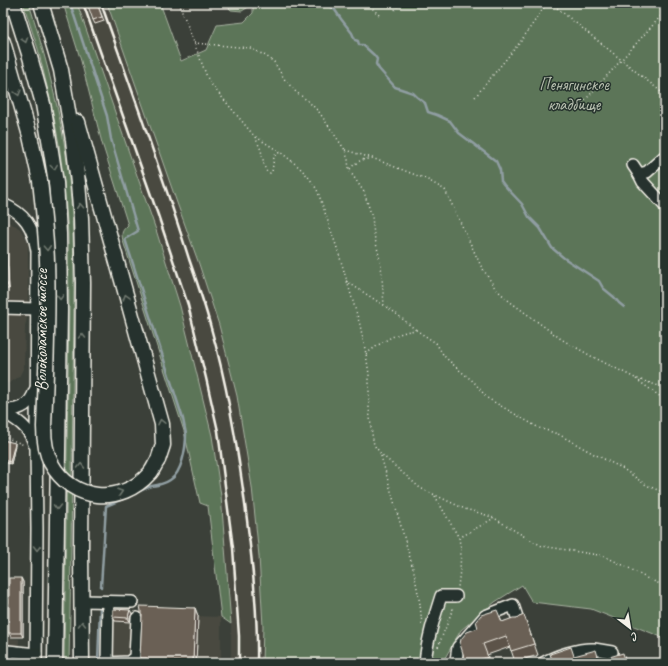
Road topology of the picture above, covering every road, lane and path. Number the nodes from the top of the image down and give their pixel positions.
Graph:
1 (13, 3) edge
2 (41, 3) edge
3 (179, 3) edge
4 (367, 3) edge
5 (399, 3) edge
6 (547, 3) edge
7 (551, 3) edge
8 (395, 10) dead end
9 (665, 15) edge
10 (381, 17) dead end
11 (3, 42) edge
12 (194, 44) junction
13 (621, 60) junction
14 (61, 70) junction
15 (665, 95) edge
16 (475, 97) dead end
17 (577, 109) dead end
18 (255, 137) junction
19 (346, 150) junction
20 (280, 152) junction
21 (665, 156) edge
22 (372, 158) junction
23 (633, 165) dead end
24 (349, 170) junction
25 (639, 174) junction
26 (3, 204) edge
27 (665, 206) edge
28 (346, 280) junction
29 (384, 305) junction
30 (3, 308) edge
31 (37, 308) junction
32 (416, 330) junction
33 (366, 354) junction
34 (635, 378) junction
35 (36, 388) junction
36 (665, 388) edge
37 (665, 400) edge
38 (3, 411) edge
39 (58, 412) junction
40 (3, 436) edge
41 (32, 448) junction
42 (381, 454) junction
43 (665, 493) edge
44 (36, 495) junction
45 (435, 496) junction
46 (494, 518) junction
47 (459, 538) junction
48 (665, 586) edge
49 (456, 596) junction
50 (82, 602) junction
51 (108, 602) junction
52 (132, 602) dead end
53 (137, 618) dead end
54 (519, 623) edge
55 (422, 629) dead end
56 (436, 651) dead end
57 (612, 652) dead end
58 (36, 659) edge
59 (7, 663) edge
60 (55, 663) edge
61 (82, 663) edge
62 (107, 663) edge
63 (425, 663) edge
64 (454, 663) edge
65 (543, 663) edge

1 -> 39 main road, Волоколамское шоссе
2 - 14 main road
3 - 12 path
4 - 10 path
5 - 8 path
6 - 16 path
7 - 13 path
9 - 13 path
11 -> 14 main road, bridge
12 - 18 path
12 - 19 path
13 - 15 path
13 - 17 path
50 -> 14 main road
18 - 20 path
18 - 20 path
19 - 22 path
19 - 24 path
20 - 28 path
21 - 25 street
22 - 24 path
22 - 34 path
23 - 25 street
24 - 29 path
25 - 27 street
26 - 31 street
28 - 29 path
28 - 33 path
29 - 32 path
30 - 31 street
31 - 35 street
32 - 33 path
32 - 43 path
33 - 42 path
34 - 36 path
34 - 37 path
35 - 38 street
35 - 41 street
38 - 41 street
39 - 44 street
39 -> 60 main road, Волоколамское шоссе
40 - 41 path
41 - 44 street
42 - 45 path
42 - 55 path
44 -> 58 street
45 - 46 path
45 - 47 path
46 - 47 path
46 - 48 path
47 - 49 path
49 - 56 path
49 - 63 street
50 - 51 street
61 -> 50 main road
51 - 52 street
51 - 62 street
53 - 62 street
54 - 64 street
57 - 65 street
58 - 59 street

